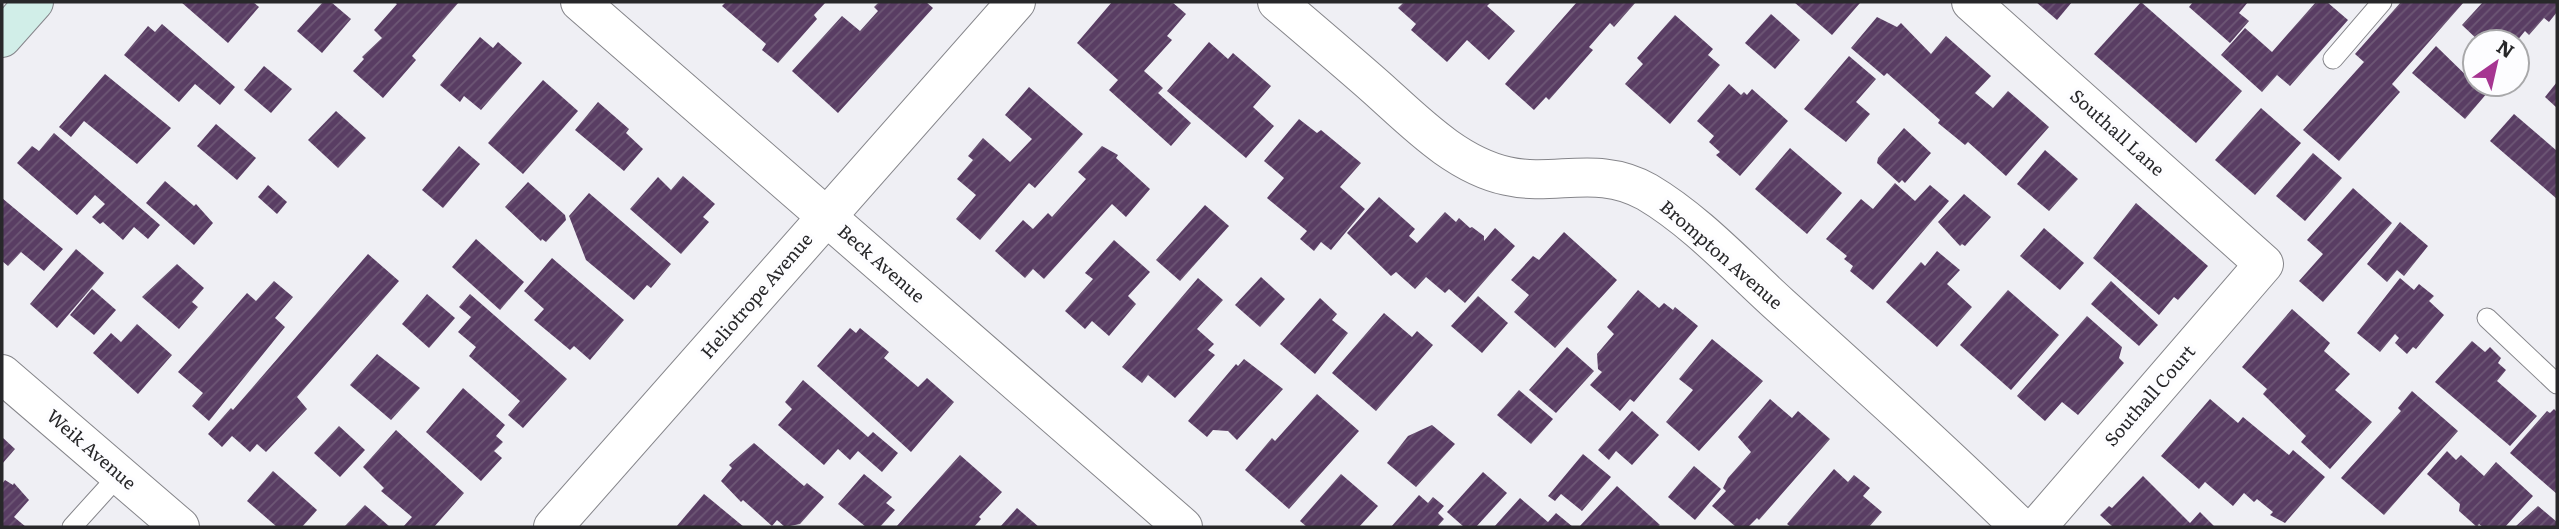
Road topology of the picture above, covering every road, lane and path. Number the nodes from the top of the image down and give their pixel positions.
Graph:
1 (34, 2) edge
2 (580, 2) edge
3 (1016, 2) edge
4 (1277, 2) edge
5 (1971, 2) edge
6 (2382, 2) edge
7 (2, 38) edge
8 (2333, 59) dead end
9 (827, 217) junction
10 (2264, 264) joint
11 (2487, 318) dead end
12 (2, 374) edge
13 (2557, 384) edge
14 (119, 475) junction
15 (72, 527) edge
16 (180, 527) edge
17 (553, 527) edge
18 (1183, 527) edge
19 (2021, 527) edge
20 (2037, 527) edge

1 - 7 street
2 - 9 street, Beck Avenue
3 - 9 street, Heliotrope Avenue
4 - 19 street, Brompton Avenue
5 - 10 street, Southall Lane
6 - 8 lane
9 - 17 street, Heliotrope Avenue
9 - 18 street, Beck Avenue
10 - 20 street, Southall Court
11 - 13 lane
12 - 14 street, Weik Avenue
14 - 15 lane
14 - 16 street, Weik Avenue

